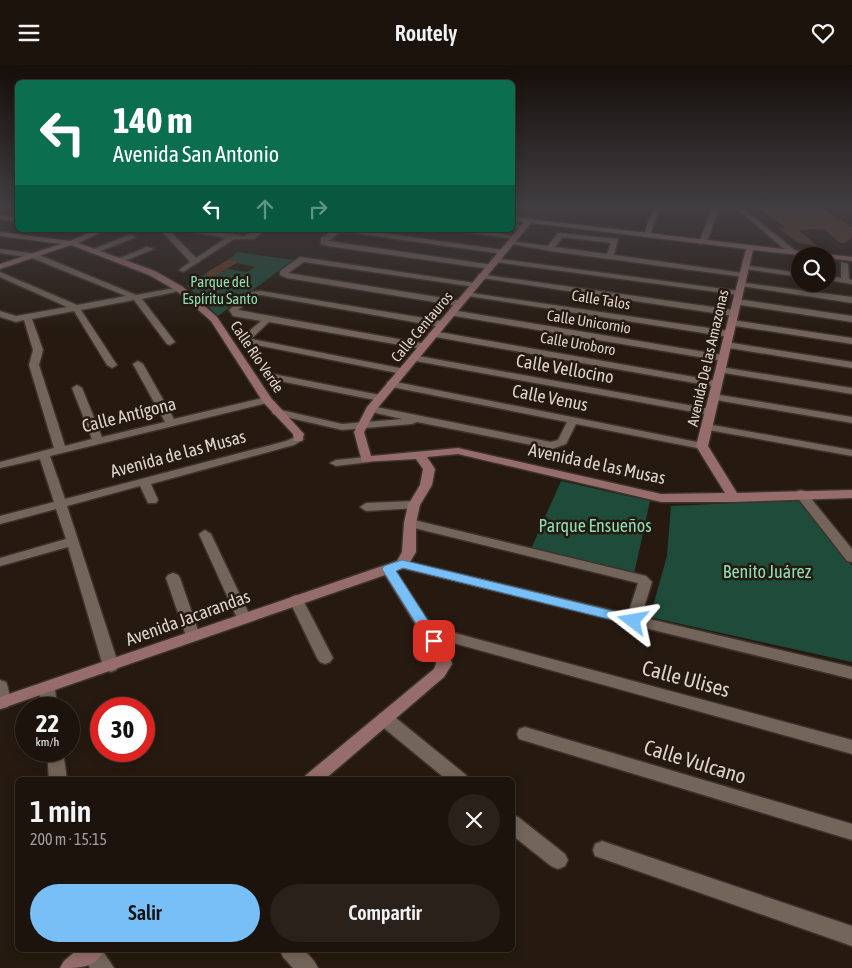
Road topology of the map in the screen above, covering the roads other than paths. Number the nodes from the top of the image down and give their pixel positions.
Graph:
1 (54, 249) edge
2 (89, 249) edge
3 (100, 249) edge
4 (150, 249) dead end
5 (184, 249) edge
6 (215, 249) edge
7 (353, 249) edge
8 (365, 249) edge
9 (491, 249) edge
10 (551, 249) edge
11 (612, 249) edge
12 (749, 249) edge
13 (768, 249) edge
14 (0, 251) edge
15 (95, 251) junction
16 (503, 251) joint
17 (852, 251) edge
18 (791, 252) edge
19 (348, 253) dead end
20 (836, 253) edge
21 (34, 256) junction
22 (610, 257) junction
23 (836, 257) edge
24 (852, 259) edge
25 (119, 260) junction
26 (196, 262) junction
27 (493, 263) junction
28 (844, 264) dead end
29 (0, 267) edge
30 (183, 270) dead end
31 (791, 272) edge
32 (0, 274) edge
33 (482, 277) junction
34 (310, 280) junction
35 (848, 281) edge
36 (741, 284) junction
37 (475, 285) junction
38 (302, 286) dead end
39 (180, 289) junction
40 (294, 292) dead end
41 (468, 294) junction
42 (137, 298) junction
43 (287, 298) junction
44 (852, 300) edge
45 (459, 303) junction
46 (76, 308) junction
47 (452, 313) junction
48 (734, 313) junction
49 (0, 314) edge
50 (27, 317) junction
51 (268, 319) junction
52 (852, 319) edge
53 (732, 323) junction
54 (442, 324) junction
55 (433, 334) junction
56 (729, 334) junction
57 (852, 341) edge
58 (170, 342) dead end
59 (726, 345) junction
60 (423, 346) junction
61 (413, 358) junction
62 (723, 358) junction
63 (138, 364) dead end
64 (112, 365) dead end
65 (852, 365) edge
66 (720, 370) junction
67 (402, 371) junction
68 (273, 377) dead end
69 (391, 384) junction
70 (717, 384) junction
71 (77, 388) dead end
72 (852, 391) edge
73 (714, 397) junction
74 (380, 398) junction
75 (267, 400) junction
76 (371, 409) junction
77 (277, 411) junction
78 (710, 412) junction
79 (422, 420) junction
80 (574, 420) junction
81 (852, 421) edge
82 (171, 423) junction
83 (361, 427) junction
84 (707, 427) junction
85 (99, 442) junction
86 (702, 446) junction
87 (60, 449) junction
88 (852, 453) edge
89 (44, 454) junction
90 (419, 455) junction
91 (366, 459) junction
92 (336, 463) dead end
93 (0, 465) edge
94 (144, 482) junction
95 (801, 494) junction
96 (852, 495) edge
97 (734, 498) junction
98 (152, 500) dead end
99 (60, 504) junction
100 (414, 505) junction
101 (366, 507) dead end
102 (0, 520) edge
103 (410, 523) junction
104 (205, 534) dead end
105 (73, 541) junction
106 (847, 544) edge
107 (852, 557) edge
108 (0, 562) edge
109 (395, 567) junction
110 (173, 578) dead end
111 (296, 600) junction
112 (244, 618) junction
113 (633, 621) junction
114 (193, 636) junction
115 (451, 637) dead end
116 (326, 658) dead end
117 (111, 666) junction
118 (852, 673) edge
119 (0, 686) edge
120 (47, 688) junction
121 (48, 697) edge
122 (1, 703) edge
123 (385, 719) junction
124 (525, 735) dead end
125 (852, 747) edge
126 (56, 762) edge
127 (58, 777) edge
128 (316, 777) edge
129 (456, 777) edge
130 (515, 825) edge
131 (852, 832) edge
132 (602, 850) dead end
133 (558, 859) dead end
134 (852, 936) edge
135 (292, 952) edge
136 (307, 968) edge

1 - 21 street
2 - 15 street, Calle Río Verde
3 - 15 street
4 - 25 street
5 - 26 street
6 - 26 street
7 - 19 street
8 - 27 street
9 - 16 street
10 - 22 street
11 - 22 street
12 - 36 street, Avenida De las Amazonas
13 - 18 street
14 - 21 street
15 - 25 street, Calle Río Verde
16 - 27 street, Calle Centauros
17 - 20 street
21 - 29 street
21 - 42 street
22 - 36 street
23 - 24 street
25 - 39 street, Calle Río Verde
26 - 30 street
27 - 33 street, Calle Centauros
27 - 36 street
28 - 35 street
31 - 36 street
32 - 46 street
33 - 37 street, Calle Centauros
33 - 48 street
34 - 37 street
34 - 38 street
34 - 45 street
36 - 44 street
36 - 48 street, Avenida De las Amazonas
36 - 52 street
37 - 41 street, Calle Centauros
39 - 42 street
39 - 75 street, Calle Río Verde
40 - 43 street
41 - 45 street, Calle Centauros
41 - 56 street, Calle Talos
42 - 46 street
42 - 58 street
43 - 51 street
43 - 54 street
45 - 47 street, Calle Centauros
46 - 50 street
46 - 64 street
47 - 54 street, Calle Centauros
47 - 62 street, Calle Unicornio
48 - 53 street, Avenida De las Amazonas
49 - 50 street
50 - 87 street
51 - 60 street
51 - 67 street
53 - 56 street, Avenida De las Amazonas
53 - 57 street
54 - 55 street, Calle Centauros
55 - 60 street, Calle Centauros
55 - 70 street, Calle Uroboro
56 - 59 street, Avenida De las Amazonas
59 - 62 street, Avenida De las Amazonas
59 - 65 street
60 - 61 street, Calle Centauros
61 - 67 street, Calle Centauros
61 - 78 street, Calle Vellocino
62 - 66 street, Avenida De las Amazonas
63 - 82 street
66 - 70 street, Avenida De las Amazonas
66 - 72 street
67 - 69 street, Calle Centauros
68 - 74 street
69 - 74 street, Calle Centauros
69 - 80 street, Calle Venus
70 - 73 street, Avenida De las Amazonas
71 - 85 street
73 - 78 street, Avenida De las Amazonas
73 - 81 street
74 - 76 street, Calle Centauros
75 - 77 street, Calle Río Verde
75 - 82 street, Calle Antígona
76 - 79 street
76 - 83 street, Calle Centauros
77 - 83 street
77 - 94 street, Avenida de las Musas
78 - 84 street, Avenida De las Amazonas
79 - 80 street
79 - 83 street
80 - 86 street, Calle Venus
82 - 85 street, Calle Antígona
83 - 91 street
84 - 86 street, Avenida De las Amazonas
84 - 88 street
85 - 87 street, Calle Antígona
86 - 97 street, Avenida De las Amazonas
87 - 89 street, Calle Antígona
89 - 93 street, Calle Antígona
89 - 99 street
90 - 91 street, Avenida de las Musas
90 - 97 street, Avenida de las Musas
90 - 100 street
91 - 92 street, Avenida de las Musas
94 - 98 street
94 - 99 street, Avenida de las Musas
95 - 96 street, Avenida de las Musas
95 - 97 street, Avenida de las Musas
95 - 106 street
99 - 102 street, Avenida de las Musas
99 - 105 street
100 - 101 street
100 - 103 street
103 - 109 street
103 - 113 street
104 - 112 street
105 - 108 street
105 - 117 street
106 - 107 street
109 - 111 street, Avenida Jacarandas
109 - 113 street
109 - 123 street
110 - 114 street
111 - 112 street, Avenida Jacarandas
111 - 116 street
112 - 114 street, Avenida Jacarandas
113 - 118 street
114 - 117 street, Avenida Jacarandas
115 - 125 street, Calle Ulises
117 - 120 street, Avenida Jacarandas
119 - 122 street
120 - 121 street
120 - 122 street, Avenida Jacarandas
123 - 128 street
123 - 129 street
124 - 131 street, Calle Vulcano
126 - 127 street
130 - 133 street
132 - 134 street
135 - 136 street

